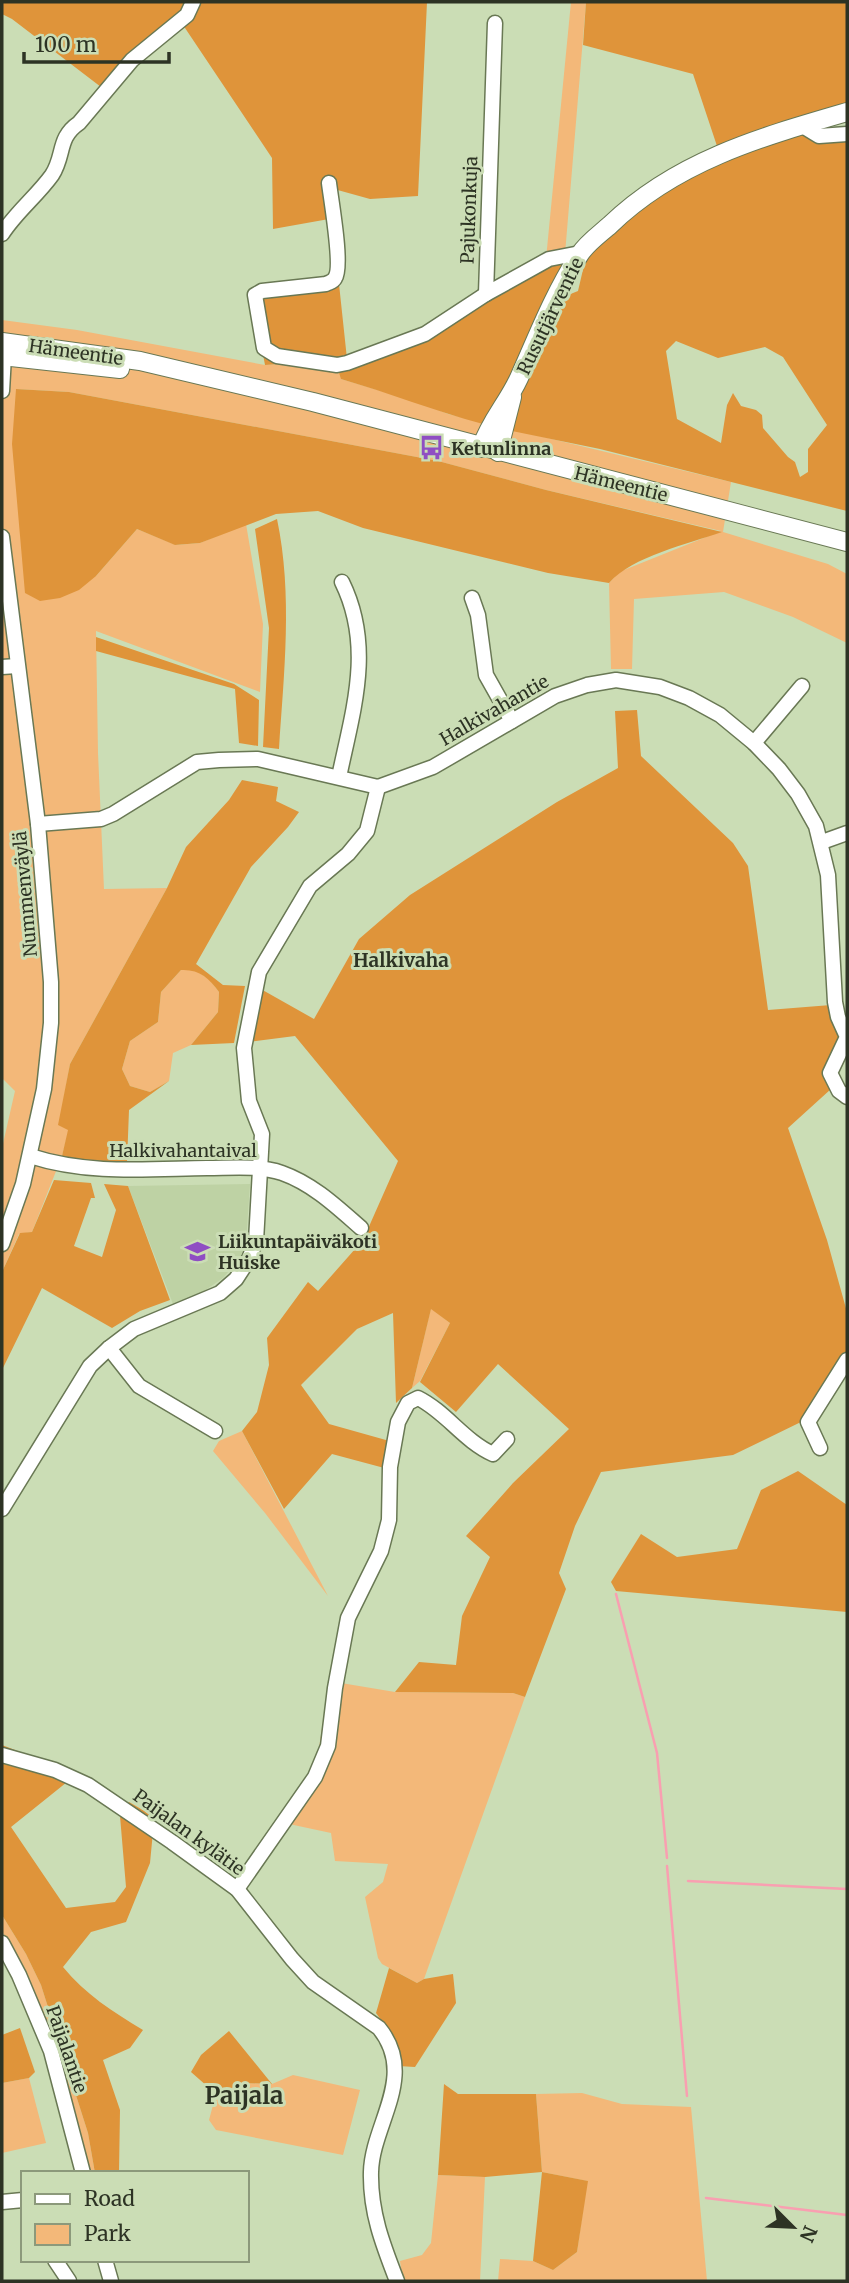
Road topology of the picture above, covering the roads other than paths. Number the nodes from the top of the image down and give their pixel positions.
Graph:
1 (193, 2) edge
2 (495, 23) dead end
3 (847, 112) edge
4 (801, 125) junction
5 (847, 134) edge
6 (329, 183) dead end
7 (2, 234) edge
8 (580, 253) junction
9 (486, 294) junction
10 (2, 351) edge
11 (2, 391) edge
12 (513, 391) junction
13 (481, 448) junction
14 (498, 452) junction
15 (2, 537) edge
16 (847, 542) edge
17 (342, 582) dead end
18 (472, 598) dead end
19 (18, 666) junction
20 (2, 667) edge
21 (803, 686) dead end
22 (512, 721) junction
23 (754, 743) junction
24 (339, 777) junction
25 (378, 787) junction
26 (38, 824) junction
27 (847, 833) edge
28 (822, 842) junction
29 (847, 1097) edge
30 (30, 1157) junction
31 (261, 1169) junction
32 (361, 1228) dead end
33 (2, 1244) edge
34 (109, 1348) junction
35 (847, 1360) edge
36 (215, 1431) dead end
37 (507, 1439) dead end
38 (820, 1448) dead end
39 (2, 1509) edge
40 (2, 1755) edge
41 (237, 1889) junction
42 (2, 1943) edge
43 (82, 2171) edge
44 (21, 2200) edge
45 (2, 2202) edge
46 (56, 2262) edge
47 (106, 2262) edge
48 (69, 2281) edge
49 (111, 2281) edge
50 (397, 2281) edge

1 - 7 street
2 - 9 street, Pajukonkuja
3 - 4 main road, Rusutjärventie
4 - 5 street
4 - 8 main road, Rusutjärventie
6 - 9 street
8 - 9 street
8 - 12 main road, Rusutjärventie
10 - 11 street
10 - 13 main road, Hämeentie
12 - 13 main road, Rusutjärventie
12 - 14 main road, Rusutjärventie
13 - 14 main road, Hämeentie
14 - 16 main road, Hämeentie
15 - 19 street, Nummenväylä
17 - 24 street
18 - 22 street
19 - 20 street
19 - 26 street, Nummenväylä
21 - 23 street
22 - 23 street, Halkivahantie
22 - 25 street, Halkivahantie
23 - 28 street, Halkivahantie
24 - 25 street
24 - 26 street
25 - 31 street
26 - 30 street, Nummenväylä
27 - 28 street
28 - 29 street, Halkivahantie
30 - 31 street, Halkivahantaival
30 - 33 street, Nummenväylä
31 - 32 street, Halkivahantaival
31 - 34 street
34 - 36 street
34 - 39 street
35 - 38 street
37 - 41 street
40 - 41 street, Paijalan kylätie
41 - 50 street, Paijalan kylätie
42 - 43 street, Paijalantie
44 - 45 street
46 - 48 street
47 - 49 street

